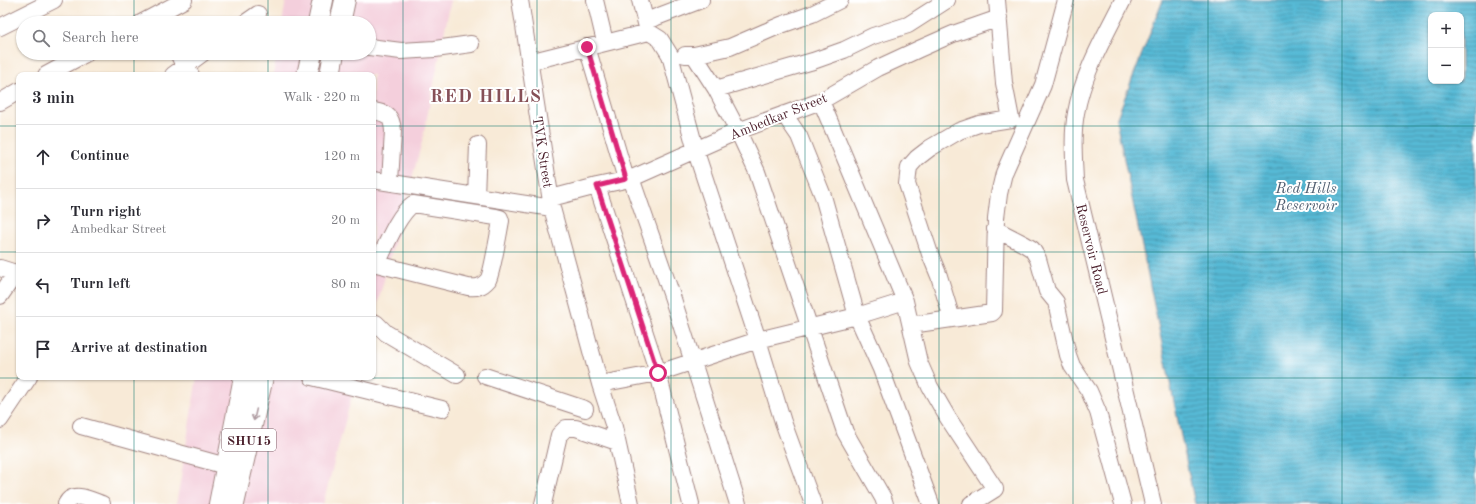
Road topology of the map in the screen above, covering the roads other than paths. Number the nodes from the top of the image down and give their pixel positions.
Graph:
1 (54, 0) edge
2 (184, 0) edge
3 (323, 0) edge
4 (345, 0) edge
5 (520, 0) edge
6 (595, 0) edge
7 (640, 0) edge
8 (701, 0) edge
9 (840, 0) edge
10 (947, 0) edge
11 (997, 0) edge
12 (1066, 0) edge
13 (1123, 0) edge
14 (159, 12) edge
15 (258, 14) dead end
16 (22, 16) edge
17 (255, 16) edge
18 (320, 16) edge
19 (342, 16) edge
20 (999, 18) junction
21 (16, 19) edge
22 (647, 26) junction
23 (0, 27) edge
24 (605, 42) junction
25 (471, 44) dead end
26 (587, 47) junction
27 (376, 48) edge
28 (670, 55) junction
29 (694, 55) junction
30 (74, 60) edge
31 (192, 60) edge
32 (310, 60) edge
33 (333, 60) edge
34 (529, 62) junction
35 (182, 67) edge
36 (52, 72) edge
37 (308, 72) edge
38 (331, 72) edge
39 (716, 89) junction
40 (16, 93) edge
41 (821, 101) junction
42 (0, 102) edge
43 (376, 112) edge
44 (784, 114) junction
45 (738, 131) junction
46 (478, 146) dead end
47 (696, 150) junction
48 (628, 179) junction
49 (376, 180) edge
50 (390, 182) junction
51 (597, 186) junction
52 (476, 196) junction
53 (552, 203) junction
54 (995, 229) junction
55 (376, 262) edge
56 (376, 264) edge
57 (0, 268) edge
58 (16, 274) edge
59 (16, 275) edge
60 (0, 296) edge
61 (905, 301) junction
62 (857, 316) junction
63 (952, 319) junction
64 (376, 323) edge
65 (911, 325) junction
66 (809, 327) junction
67 (758, 340) junction
68 (693, 361) junction
69 (658, 373) junction
70 (457, 376) dead end
71 (485, 376) dead end
72 (27, 380) edge
73 (243, 380) edge
74 (262, 380) edge
75 (324, 380) edge
76 (600, 384) junction
77 (605, 399) junction
78 (442, 409) dead end
79 (585, 409) junction
80 (0, 420) edge
81 (81, 426) dead end
82 (566, 428) junction
83 (617, 442) junction
84 (226, 466) junction
85 (973, 503) edge
86 (66, 504) edge
87 (102, 504) edge
88 (219, 504) edge
89 (234, 504) edge
90 (543, 504) edge
91 (631, 504) edge
92 (692, 504) edge
93 (738, 504) edge
94 (813, 504) edge
95 (885, 504) edge
96 (931, 504) edge
97 (1123, 504) edge
98 (1153, 504) edge

1 - 16 street
2 - 14 street
3 - 18 main road
4 - 19 main road
5 - 34 street, TVK Street
6 - 24 street
7 - 22 street
8 - 22 street
9 - 29 street
10 - 39 street
11 - 20 street
12 - 54 street
13 - 98 street, Reservoir Road
15 - 17 street
20 - 41 street, Ambedkar Street
20 - 63 street
21 - 23 street
22 - 24 street
22 - 28 street
24 - 26 street
25 - 27 street
26 - 34 street
26 - 48 street
28 - 29 street
28 - 47 street
29 - 39 street
30 - 36 street
31 - 35 street
32 - 37 main road
33 - 38 main road
34 - 53 street, TVK Street
39 - 45 street
40 - 42 street
41 - 44 street, Ambedkar Street
41 - 61 street
43 - 50 street
44 - 45 street, Ambedkar Street
44 - 62 street
45 - 47 street, Ambedkar Street
45 - 66 street
46 - 52 street
47 - 48 street, Ambedkar Street
47 - 67 street
48 - 51 street, Ambedkar Street
48 - 68 street
49 - 50 street
50 - 52 street
51 - 53 street, Ambedkar Street
51 - 69 street
52 - 53 street
53 - 76 street, TVK Street
54 - 63 street
54 - 97 street
55 - 56 street
57 - 58 street
59 - 60 street
61 - 62 street
61 - 65 street
62 - 66 street
62 - 96 street
63 - 65 street
64 - 70 street
65 - 85 street
66 - 67 street
66 - 95 street
67 - 68 street
67 - 94 street
68 - 69 street
68 - 93 street
69 - 76 street
69 - 92 street
71 - 79 street
72 - 80 street
73 - 84 main road, SHU15
74 -> 89 main road, SHU15
75 - 78 street
76 - 77 street, TVK Street
77 - 79 street
77 - 83 street, TVK Street
79 - 82 street
81 - 84 street
82 - 83 street
82 - 90 street
83 - 91 street, TVK Street
84 - 88 main road, SHU15
86 - 87 street

